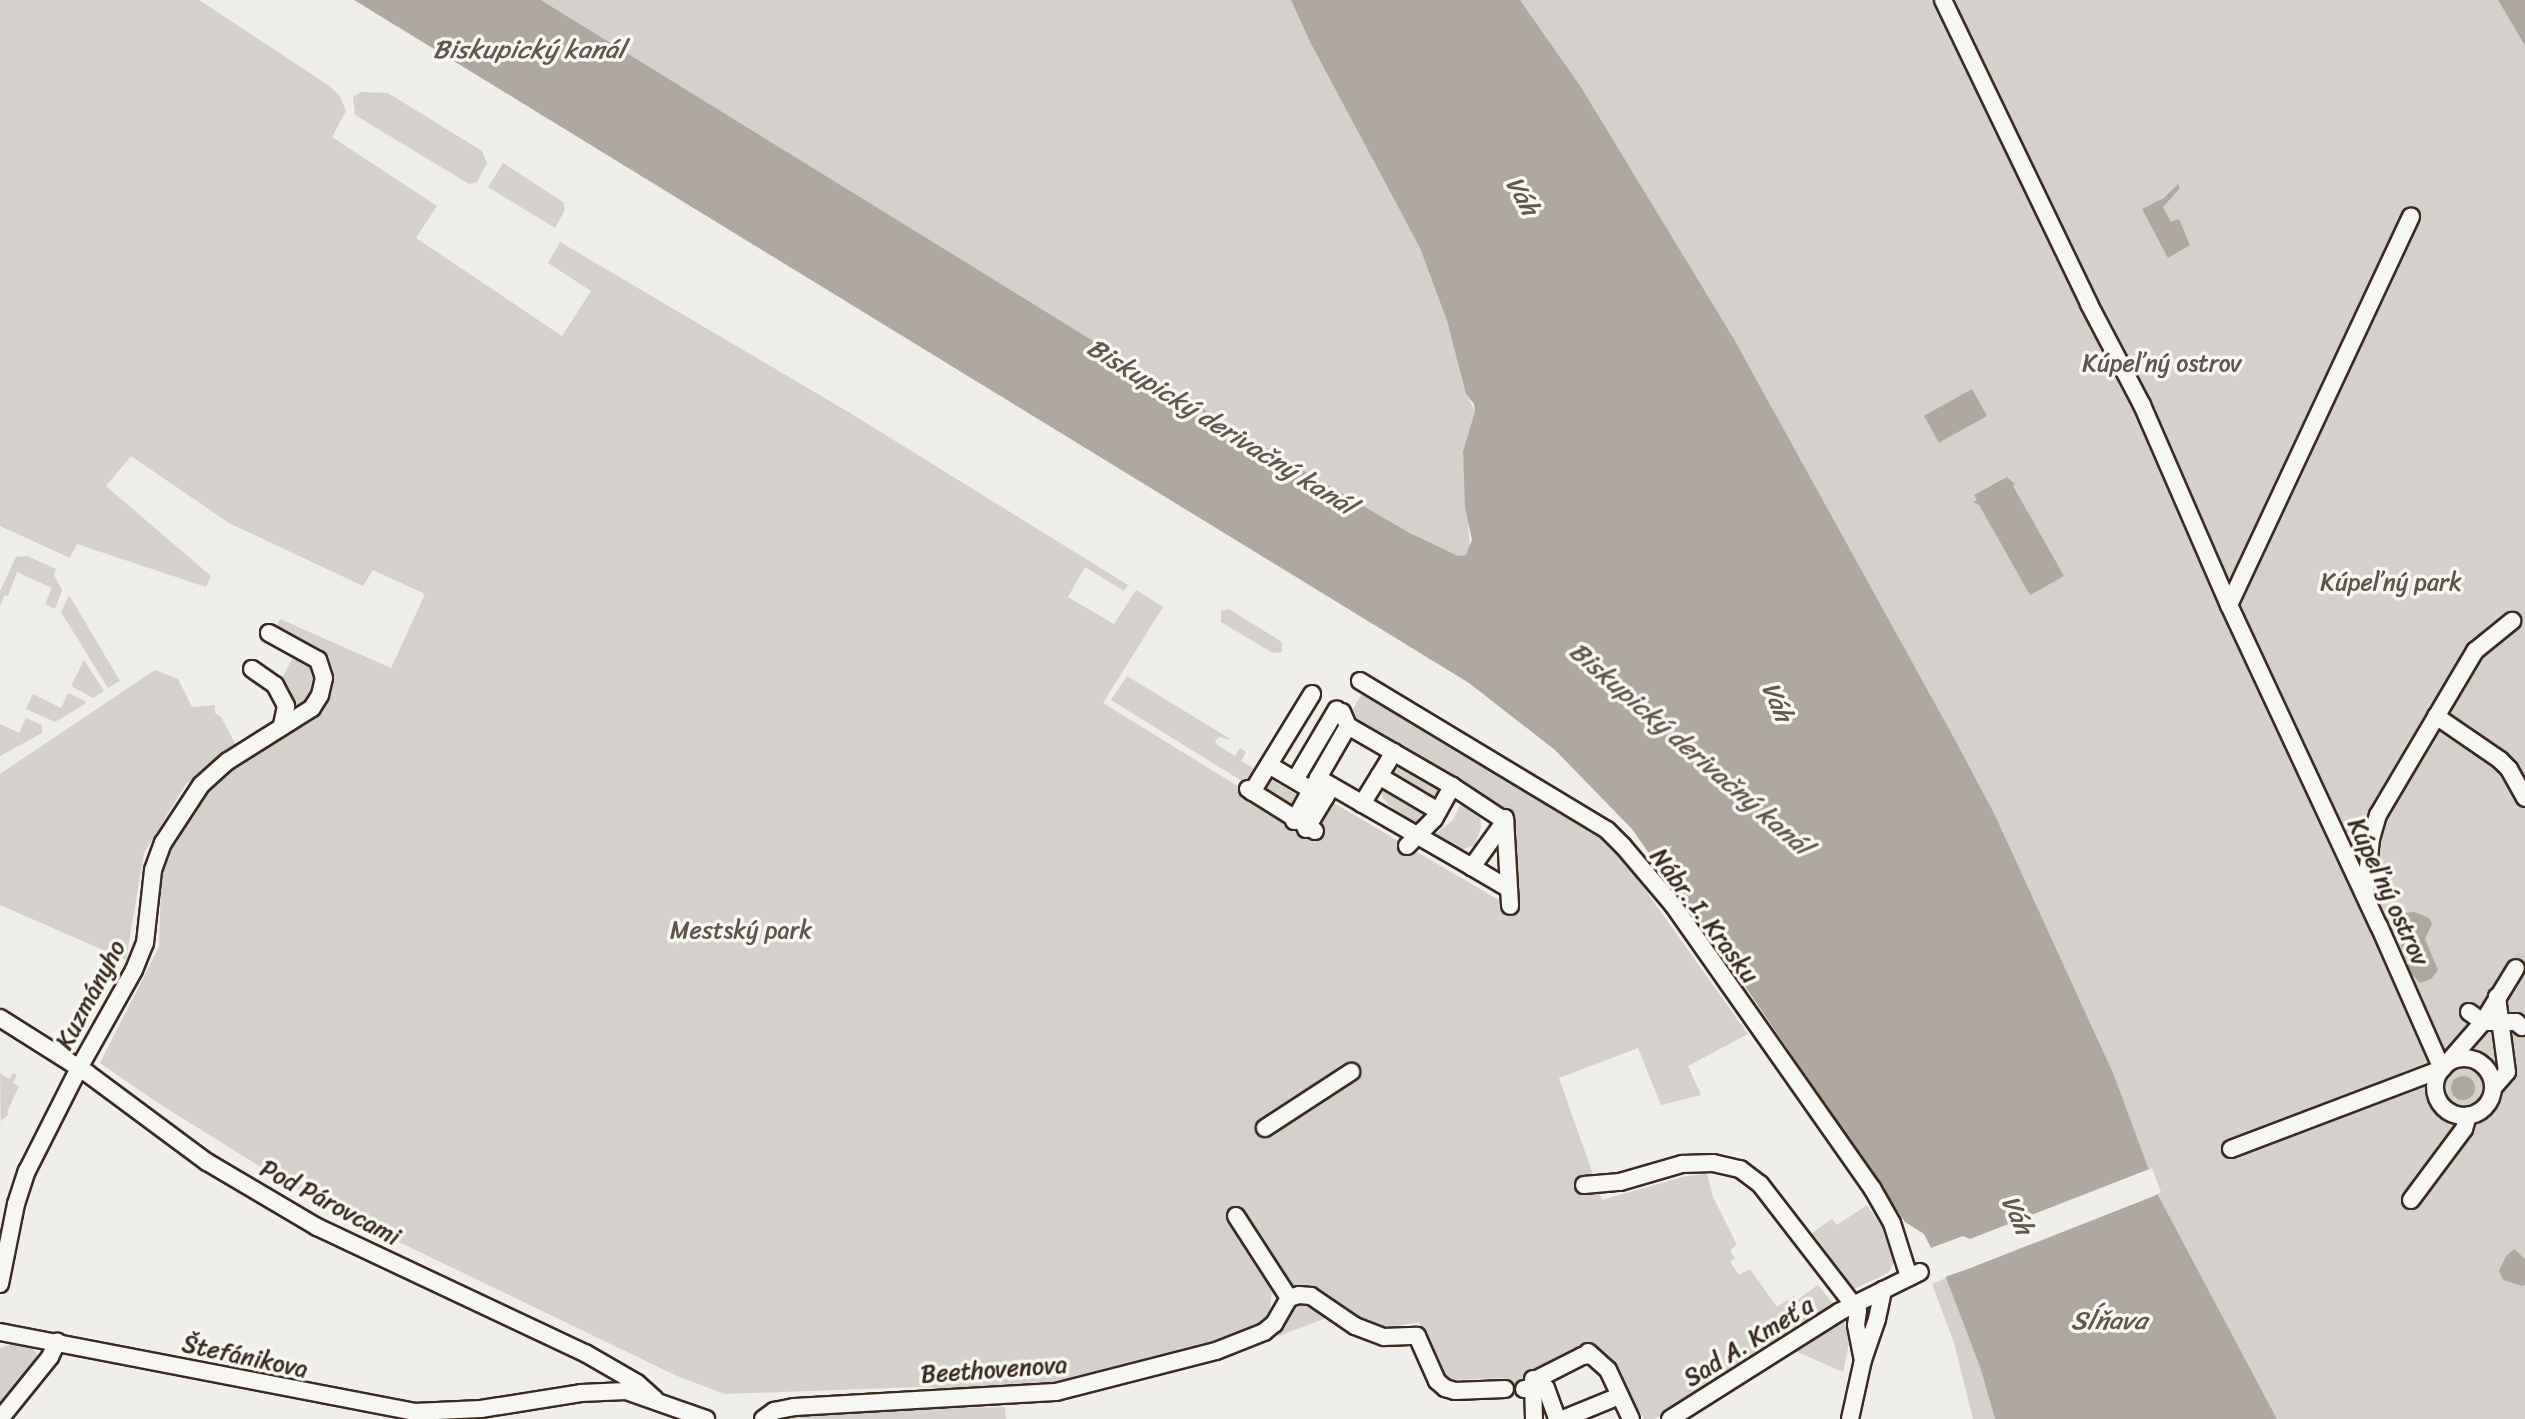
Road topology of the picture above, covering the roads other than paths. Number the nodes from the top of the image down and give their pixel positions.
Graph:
1 (1943, 0) edge
2 (2411, 216) dead end
3 (2229, 605) junction
4 (2512, 621) dead end
5 (269, 633) dead end
6 (252, 668) dead end
7 (1360, 681) dead end
8 (1312, 694) dead end
9 (1342, 716) junction
10 (2436, 716) junction
11 (282, 725) junction
12 (1394, 752) junction
13 (1269, 765) junction
14 (1379, 776) junction
15 (1295, 780) junction
16 (1452, 786) junction
17 (1322, 788) junction
18 (2525, 798) edge
19 (1362, 804) junction
20 (1438, 811) junction
21 (1505, 816) junction
22 (1412, 841) junction
23 (1472, 867) junction
24 (1509, 889) junction
25 (2365, 896) junction
26 (1510, 906) dead end
27 (2516, 968) tunnel mouth
28 (2497, 997) junction
29 (2476, 1017) junction
30 (0, 1018) edge
31 (2516, 1021) edge
32 (79, 1068) junction
33 (2442, 1069) junction
34 (1351, 1072) dead end
35 (2506, 1080) junction
36 (2468, 1116) junction
37 (1265, 1128) dead end
38 (2238, 1147) dead end
39 (1584, 1185) dead end
40 (2411, 1200) dead end
41 (1236, 1216) dead end
42 (1915, 1275) joint
43 (0, 1284) edge
44 (1883, 1290) junction
45 (1289, 1298) junction
46 (1856, 1308) junction
47 (1877, 1312) junction
48 (0, 1332) edge
49 (57, 1342) junction
50 (1863, 1360) junction
51 (601, 1362) junction
52 (1535, 1383) junction
53 (1505, 1389) dead end
54 (1620, 1391) junction
55 (604, 1392) junction
56 (655, 1399) junction
57 (481, 1409) junction
58 (416, 1416) edge
59 (1672, 1418) edge
60 (0, 1419) edge
61 (466, 1419) edge
62 (706, 1419) edge
63 (763, 1419) edge
64 (1534, 1419) edge
65 (1557, 1419) edge
66 (1563, 1419) edge
67 (1631, 1419) edge
68 (1850, 1419) edge

1 - 3 street, Kúpeľný ostrov
2 - 3 street
3 - 25 street, Kúpeľný ostrov
4 - 10 street
5 - 11 street, Kuzmányho
6 - 11 street
7 - 42 street, Nábr. I. Krasku
8 - 13 street
9 - 12 street
9 - 15 street
9 - 17 street
10 - 18 street
10 - 25 street
11 - 32 street, Kuzmányho
12 - 14 street
12 - 16 street
13 - 15 street
13 - 17 street
14 - 19 street
14 - 20 street
15 - 17 street
16 - 20 street
16 - 21 street
17 - 19 street
19 - 22 street
20 - 22 street
21 - 23 street
21 - 24 street
22 - 23 street
23 - 24 street
24 - 26 street
25 - 33 street, Kúpeľný ostrov
27 - 28 street
28 - 29 street
28 - 31 street
29 - 31 street
29 - 33 street
30 - 32 street, Pod Párovcami
31 - 35 street
32 - 43 street, Kuzmányho
32 - 51 street, Pod Párovcami
33 - 35 street
33 - 36 street
33 - 38 street
34 - 37 street
35 - 36 street
36 - 40 street
39 - 46 street, Sad A. Kmeťa
41 - 45 street
42 - 44 street, Sad A. Kmeťa
44 - 46 street, Sad A. Kmeťa
44 - 47 street
45 - 53 street
45 - 63 street, Beethovenova
46 - 47 street
46 - 50 street
46 - 59 street, Sad A. Kmeťa
47 - 50 street
48 - 49 street, Štefánikova
49 - 58 street, Štefánikova
49 - 60 street
50 - 68 street
51 - 55 street
51 - 56 street, Pod Párovcami
52 - 54 street
52 - 64 street
52 - 65 street
54 - 66 street
54 - 67 street
55 - 56 street, Štefánikova
55 - 57 street, Štefánikova
56 - 62 street
57 - 58 street, Štefánikova
57 - 61 street

